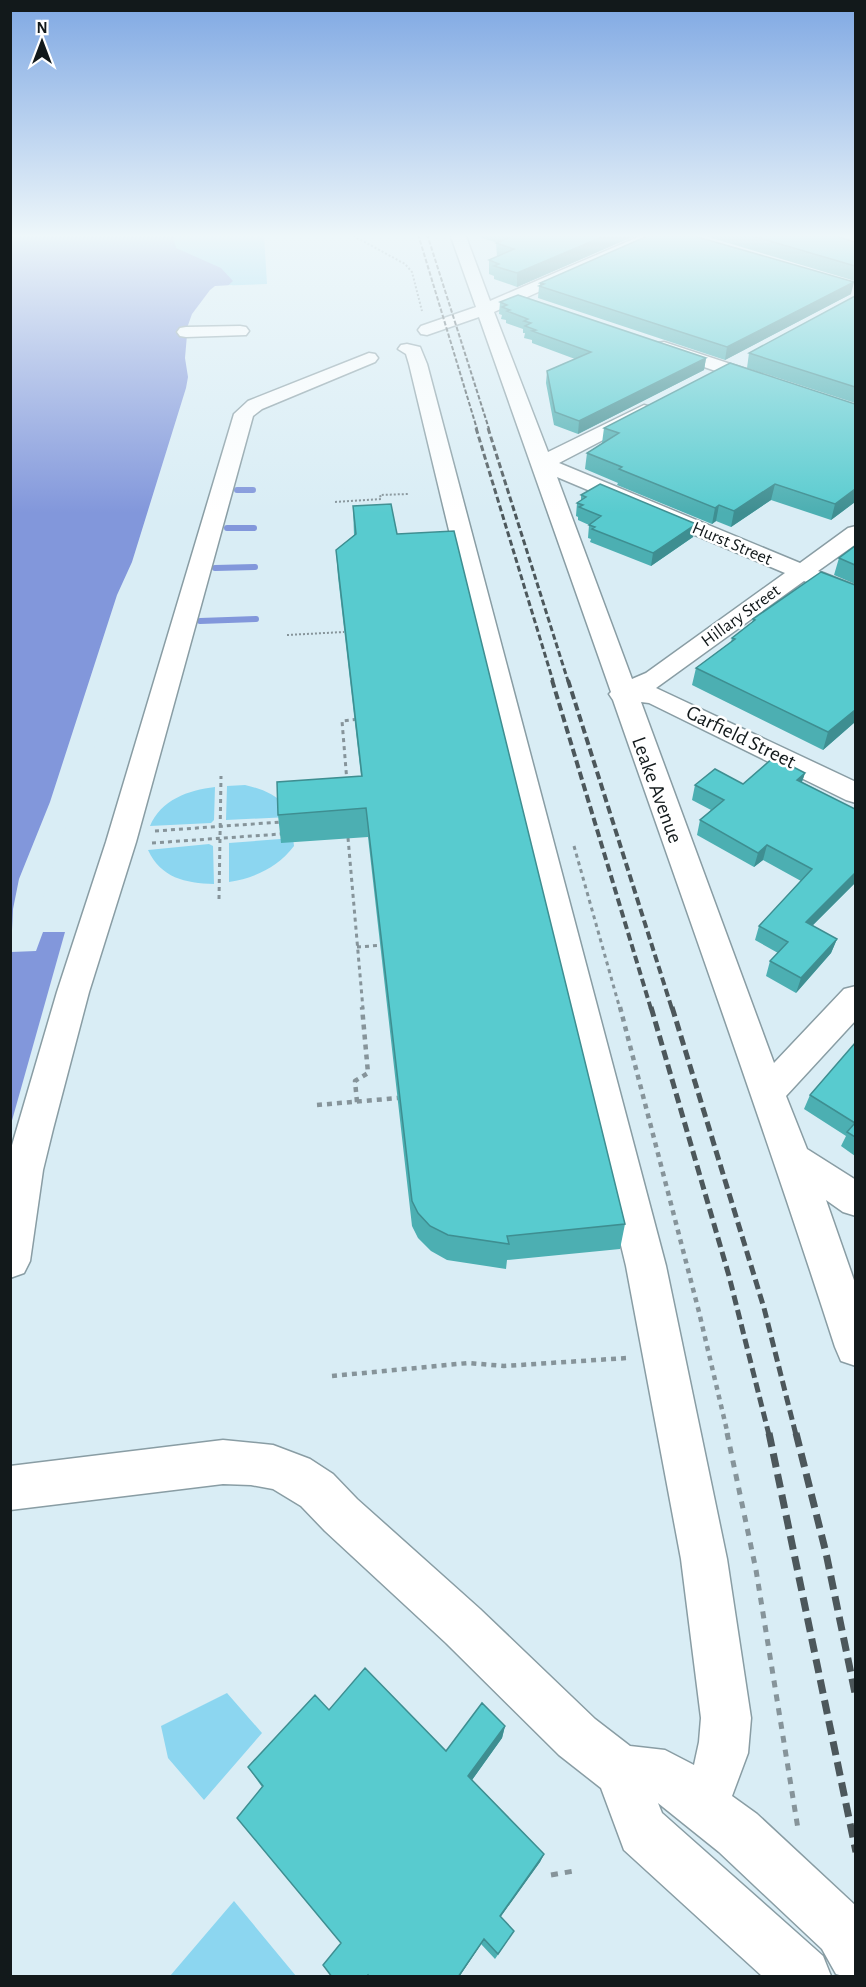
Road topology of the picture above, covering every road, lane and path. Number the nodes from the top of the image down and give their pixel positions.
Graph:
1 (419, 327) edge
2 (458, 327) edge
3 (490, 327) edge
4 (240, 331) dead end
5 (186, 332) dead end
6 (421, 339) junction
7 (649, 342) edge
8 (369, 358) dead end
9 (748, 358) dead end
10 (728, 368) junction
11 (707, 379) edge
12 (781, 387) edge
13 (656, 405) edge
14 (542, 463) junction
15 (408, 494) dead end
16 (335, 502) dead end
17 (855, 533) edge
18 (801, 573) junction
19 (855, 595) edge
20 (344, 632) edge
21 (287, 635) dead end
22 (622, 694) junction
23 (363, 719) edge
24 (221, 776) dead end
25 (348, 784) edge
26 (855, 794) edge
27 (280, 822) edge
28 (220, 826) junction
29 (281, 834) edge
30 (122, 837) junction
31 (220, 838) junction
32 (348, 838) edge
33 (219, 899) dead end
34 (392, 944) edge
35 (357, 947) junction
36 (855, 998) edge
37 (767, 1093) junction
38 (398, 1098) edge
39 (357, 1102) junction
40 (317, 1105) dead end
41 (793, 1159) junction
42 (855, 1200) edge
43 (10, 1261) edge
44 (855, 1347) edge
45 (629, 1357) dead end
46 (332, 1376) dead end
47 (10, 1488) edge
48 (620, 1771) junction
49 (701, 1804) junction
50 (574, 1871) dead end
51 (551, 1875) dead end
52 (855, 1954) edge
53 (803, 1977) edge

1 - 6 path
2 - 6 street
3 - 14 street, Leake Avenue
4 - 5 street
6 - 49 street
7 - 10 street
8 - 30 street
9 - 10 street
10 - 11 street
10 - 12 street
13 - 14 street
14 - 18 street, Hurst Street
14 - 22 street, Leake Avenue
15 - 16 path
17 - 18 street, Hillary Street
18 - 19 street, Hurst Street
18 - 22 street, Hillary Street
20 - 21 path
22 - 26 street, Garfield Street
22 - 37 street, Leake Avenue
23 - 25 path
24 - 28 path
27 - 28 path
28 - 30 path
28 - 31 path
29 - 31 path
30 - 31 path
30 - 43 street
31 - 33 path
32 - 35 path
34 - 35 path
35 - 39 path
36 - 37 street
37 - 41 street, Leake Avenue
38 - 39 path
39 - 40 path
41 - 42 street
41 - 44 street, Leake Avenue
45 - 46 path
47 - 48 street
48 - 49 street
48 - 53 street
49 - 52 street
50 - 51 path

